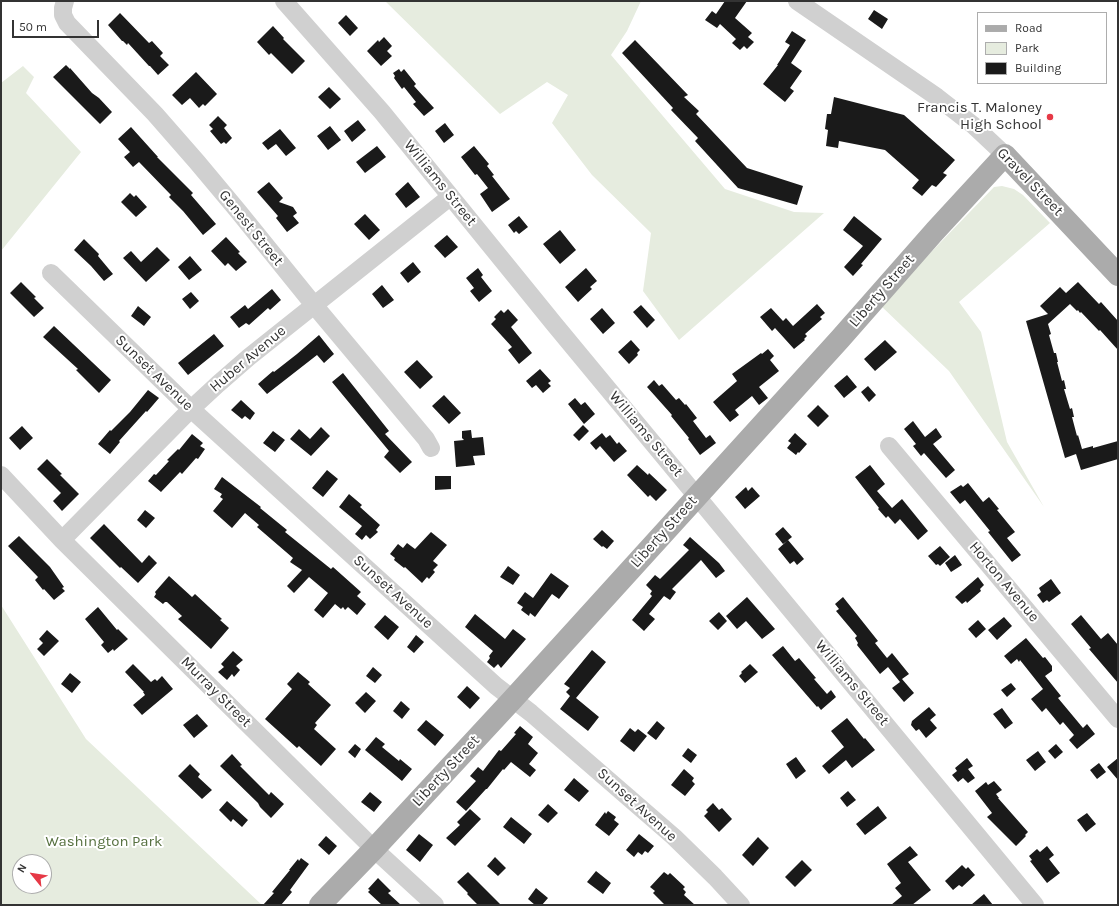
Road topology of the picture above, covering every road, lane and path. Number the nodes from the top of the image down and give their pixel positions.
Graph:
1 (284, 1) edge
2 (797, 1) edge
3 (64, 8) edge
4 (1005, 155) junction
5 (450, 197) junction
6 (51, 273) dead end
7 (1118, 275) edge
8 (314, 305) junction
9 (191, 409) junction
10 (889, 446) dead end
11 (431, 448) dead end
12 (1, 475) edge
13 (697, 495) junction
14 (62, 540) junction
15 (513, 699) junction
16 (1118, 719) edge
17 (374, 849) junction
18 (320, 905) edge
19 (435, 905) edge
20 (741, 905) edge
21 (1035, 905) edge

1 - 5 street, Williams Street
2 - 4 street, Gravel Street
3 - 8 street, Genest Street
4 - 7 main road, Gravel Street
4 - 13 main road, Liberty Street
5 - 8 street, Huber Avenue
5 - 13 street, Williams Street
6 - 9 street, Sunset Avenue
8 - 9 street, Huber Avenue
8 - 11 street, Genest Street
9 - 14 street, Huber Avenue
9 - 15 street, Sunset Avenue
10 - 16 street, Horton Avenue
12 - 14 street, Murray Street
13 - 15 main road, Liberty Street
13 - 21 street, Williams Street
14 - 17 street, Murray Street
15 - 17 main road, Liberty Street
15 - 20 street, Sunset Avenue
17 - 18 main road, Liberty Street
17 - 19 street, Murray Street

